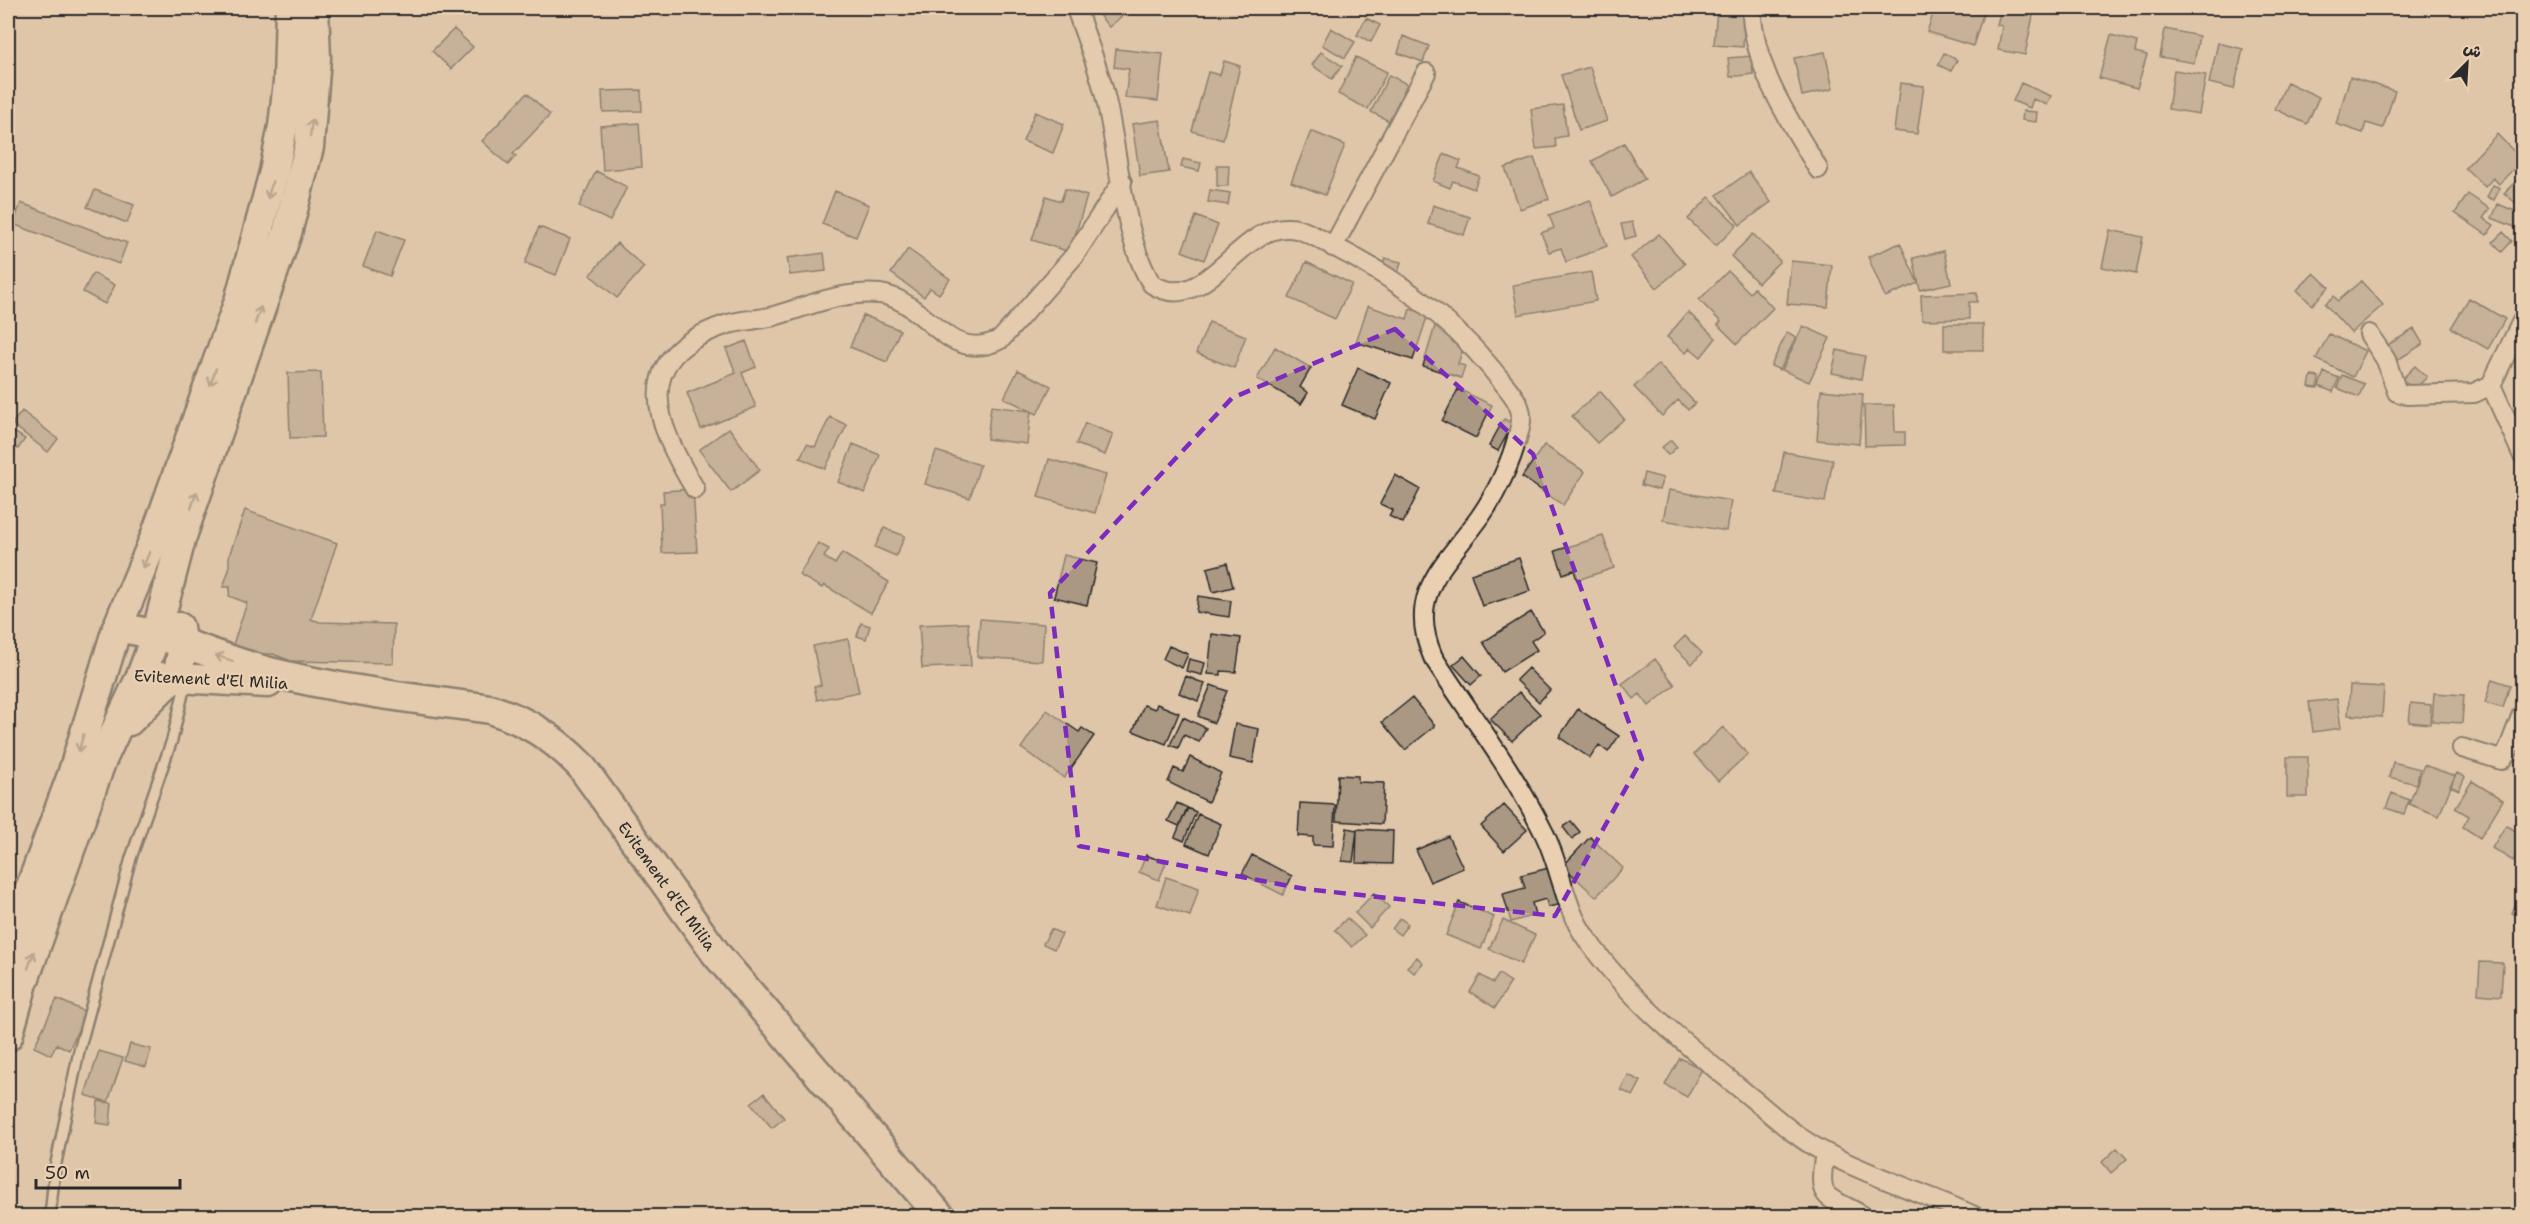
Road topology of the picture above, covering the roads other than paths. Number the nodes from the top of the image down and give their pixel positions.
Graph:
1 (290, 8) edge
2 (314, 8) edge
3 (1076, 8) edge
4 (1751, 8) edge
5 (1426, 73) dead end
6 (1818, 169) dead end
7 (1122, 182) junction
8 (1333, 246) junction
9 (2522, 321) edge
10 (2369, 334) dead end
11 (2491, 385) junction
12 (2523, 454) edge
13 (695, 489) dead end
14 (117, 627) junction
15 (168, 640) junction
16 (105, 662) junction
17 (141, 676) junction
18 (180, 678) junction
19 (321, 684) junction
20 (2523, 714) edge
21 (2462, 748) dead end
22 (101, 762) junction
23 (8, 948) edge
24 (8, 1036) edge
25 (1825, 1153) junction
26 (50, 1216) edge
27 (940, 1216) edge
28 (1863, 1216) edge
29 (1974, 1216) edge

1 -> 14 main road
15 -> 2 main road
3 - 7 street
4 - 6 street
5 - 8 street
7 - 8 street
7 - 13 street
8 - 25 street
9 - 11 street
10 - 11 street
11 - 12 street
14 - 15 main road, Evitement d'El Milia
14 - 16 main road
15 - 17 main road
15 - 18 main road
19 -> 15 main road, Evitement d'El Milia
16 - 17 main road, Evitement d'El Milia
16 -> 23 main road
17 - 18 main road, Evitement d'El Milia
17 - 22 main road
18 - 19 main road, Evitement d'El Milia
18 - 22 main road
18 - 26 lane
19 - 27 main road, Evitement d'El Milia
20 - 21 street
24 -> 22 main road
25 - 28 street
25 - 29 street

